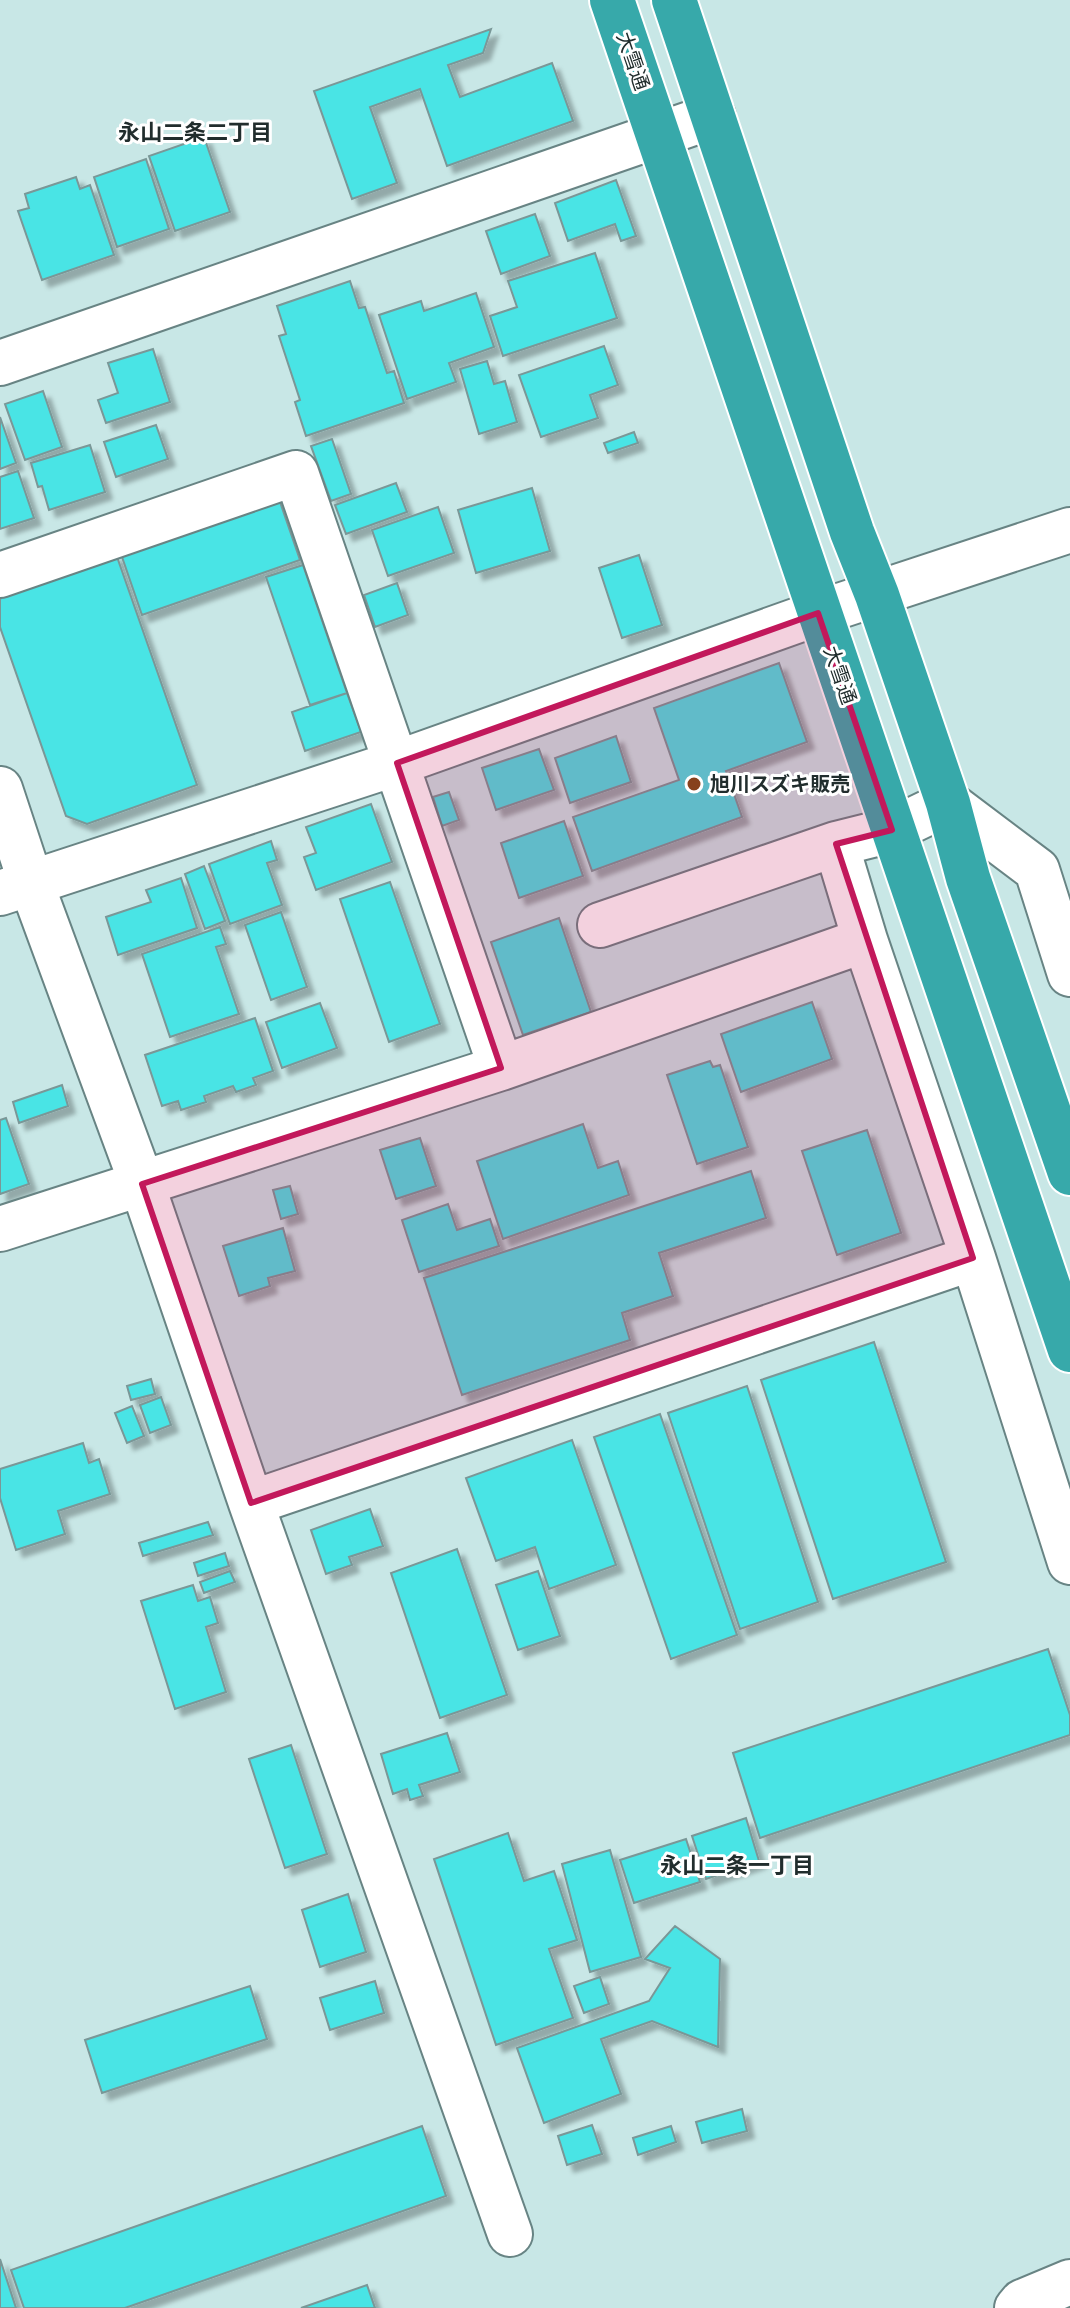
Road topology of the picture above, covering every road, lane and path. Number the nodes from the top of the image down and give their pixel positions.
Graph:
1 (612, 0) edge
2 (674, 0) edge
3 (713, 116) junction
4 (659, 134) junction
5 (0, 363) edge
6 (1070, 530) edge
7 (0, 575) edge
8 (877, 595) junction
9 (818, 613) junction
10 (397, 763) junction
11 (0, 789) edge
12 (948, 803) junction
13 (892, 830) junction
14 (836, 844) junction
15 (16, 888) edge
16 (600, 925) dead end
17 (865, 940) junction
18 (1070, 974) edge
19 (501, 1068) junction
20 (1070, 1173) edge
21 (142, 1184) junction
22 (0, 1229) edge
23 (973, 1258) junction
24 (1070, 1350) edge
25 (251, 1503) junction
26 (1070, 1562) edge
27 (510, 2234) dead end
28 (1070, 2282) edge
29 (1017, 2308) edge

1 - 4 highway, 大雪通
2 - 3 highway
3 - 4 street
3 - 8 highway
4 - 5 street
4 - 9 highway, 大雪通
6 - 8 street
7 - 10 street
8 - 9 street
8 - 12 highway
9 - 10 street
9 - 13 highway, 大雪通
10 - 15 street
10 - 19 street
11 - 15 street
12 - 13 street
12 - 18 street
12 - 20 highway
13 - 14 street
13 - 24 highway, 大雪通
14 - 16 street
14 - 17 street
15 - 21 street
17 - 19 street
17 - 23 street
19 - 21 street
21 - 22 street
21 - 25 street
23 - 25 street
23 - 26 street
25 - 27 street
28 - 29 street

